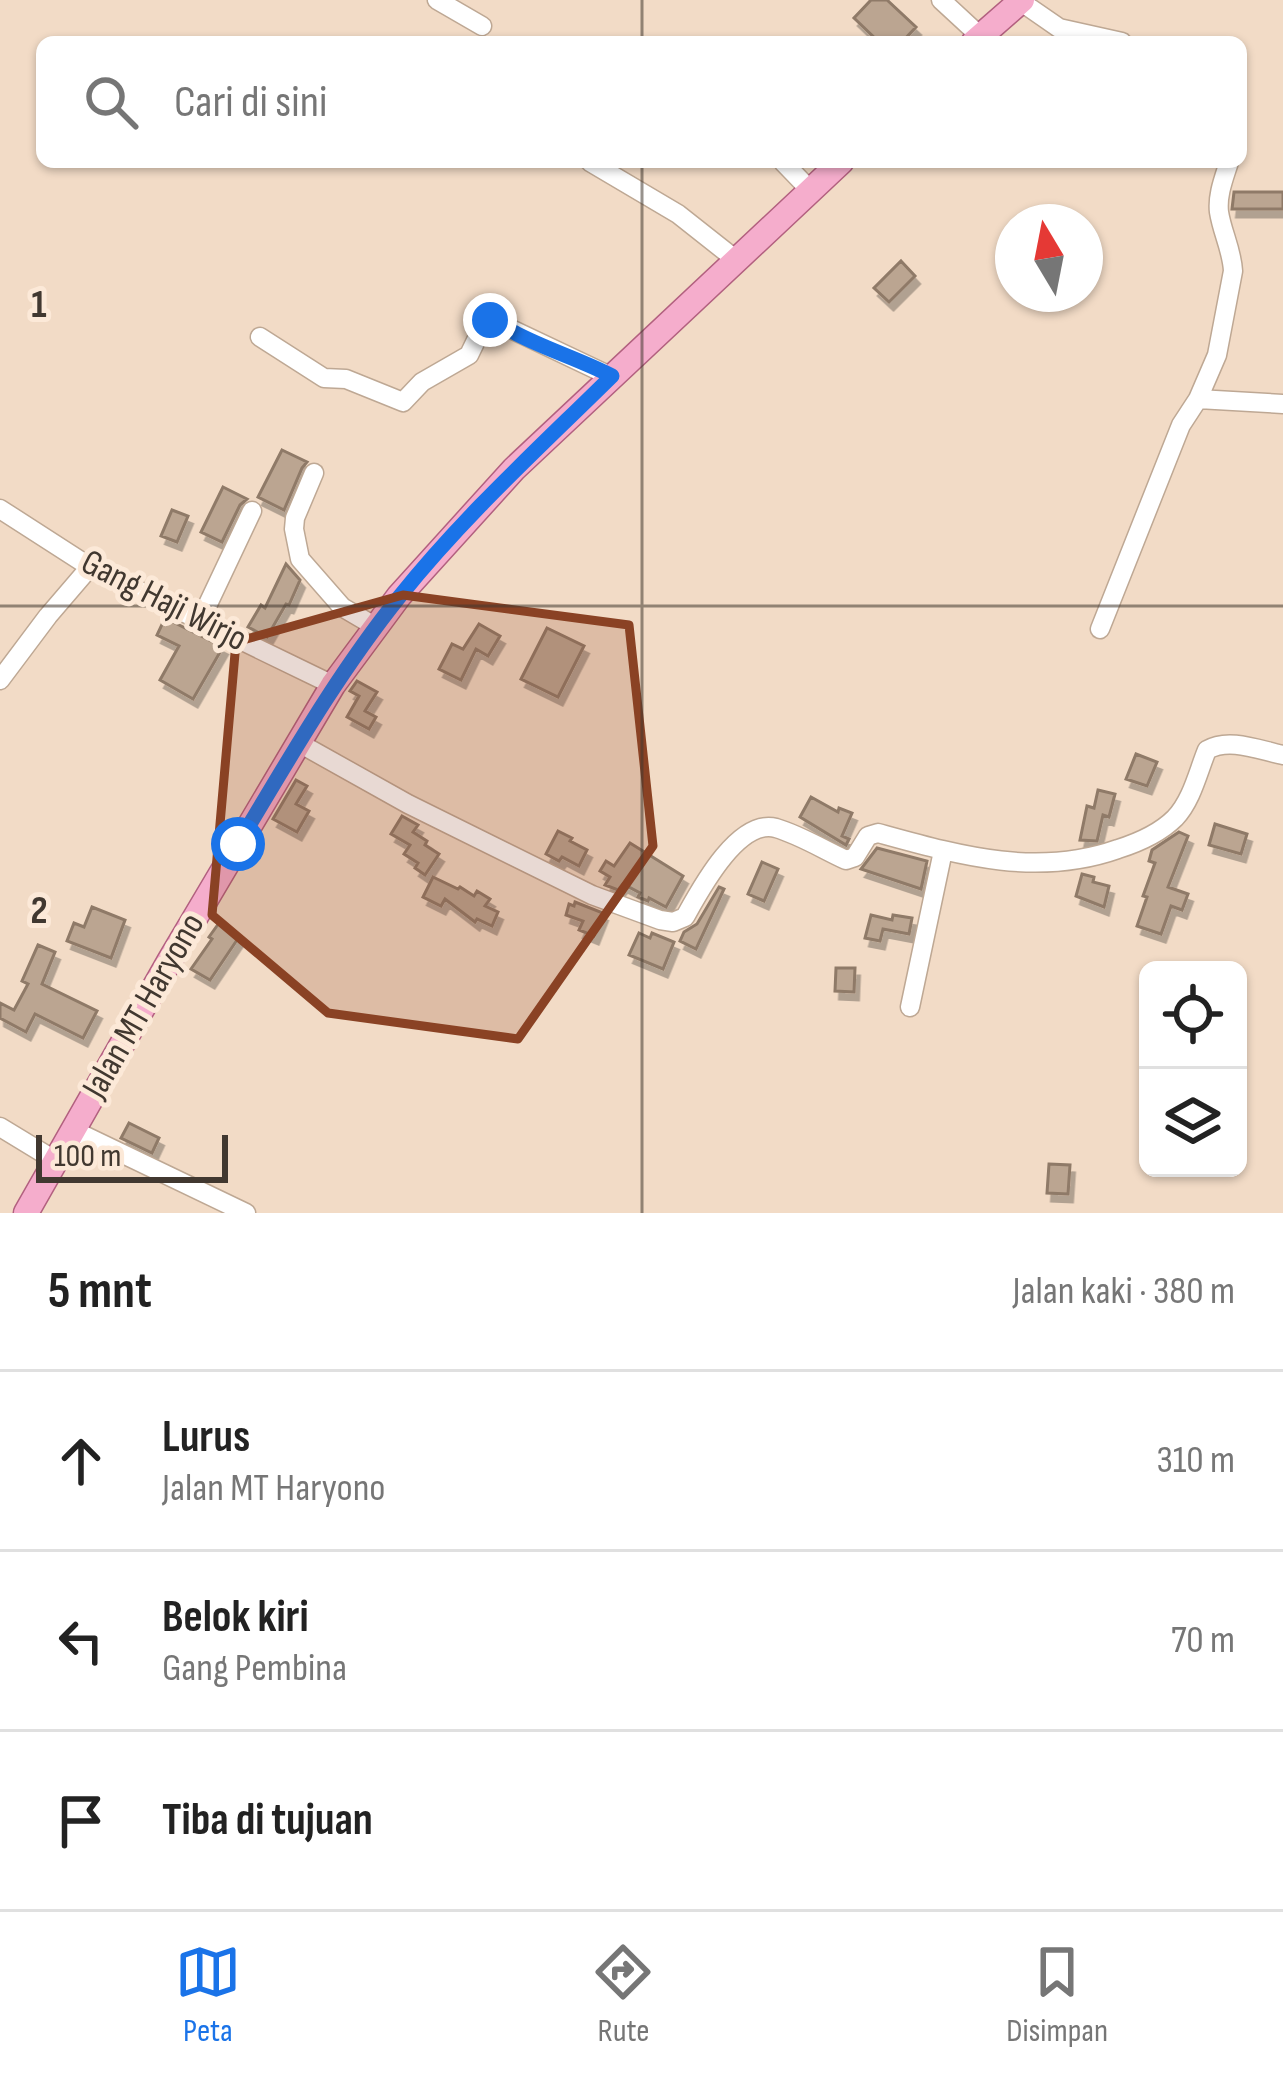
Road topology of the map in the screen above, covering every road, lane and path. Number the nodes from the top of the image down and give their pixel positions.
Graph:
1 (437, 0) edge
2 (941, 0) edge
3 (1021, 1) edge
4 (482, 26) dead end
5 (974, 36) edge
6 (980, 36) edge
7 (1095, 36) edge
8 (600, 168) edge
9 (789, 168) edge
10 (834, 168) edge
11 (1227, 168) edge
12 (810, 190) junction
13 (735, 259) junction
14 (260, 337) dead end
15 (612, 376) junction
16 (1198, 399) junction
17 (1283, 404) edge
18 (314, 473) dead end
19 (0, 509) edge
20 (252, 511) dead end
21 (90, 566) junction
22 (200, 622) junction
23 (376, 627) junction
24 (1100, 629) dead end
25 (0, 680) edge
26 (334, 685) junction
27 (299, 743) junction
28 (1283, 755) edge
29 (943, 851) junction
30 (910, 1007) dead end
31 (0, 1127) edge
32 (73, 1130) junction
33 (56, 1161) junction
34 (26, 1213) edge
35 (246, 1213) edge

1 - 4 street
2 - 5 street
3 - 6 main road
3 - 7 street
8 - 13 street
9 - 12 street
10 - 12 main road, Jalan MT Haryono
11 - 16 street
12 - 13 main road, Jalan MT Haryono
13 - 15 main road, Jalan MT Haryono
14 - 15 street
15 - 23 main road, Jalan MT Haryono
16 - 17 street
16 - 24 street
18 - 23 street
19 - 21 street, Gang Haji Wirjo
20 - 22 street
21 - 22 street, Gang Haji Wirjo
21 - 25 street
22 - 26 street, Gang Haji Wirjo
23 - 26 main road, Jalan MT Haryono
26 - 27 main road, Jalan MT Haryono
27 - 29 street
27 - 32 main road, Jalan MT Haryono
28 - 29 street
29 - 30 street
31 - 33 street
32 - 33 main road, Jalan MT Haryono
32 - 35 street
33 - 34 main road, Jalan MT Haryono

